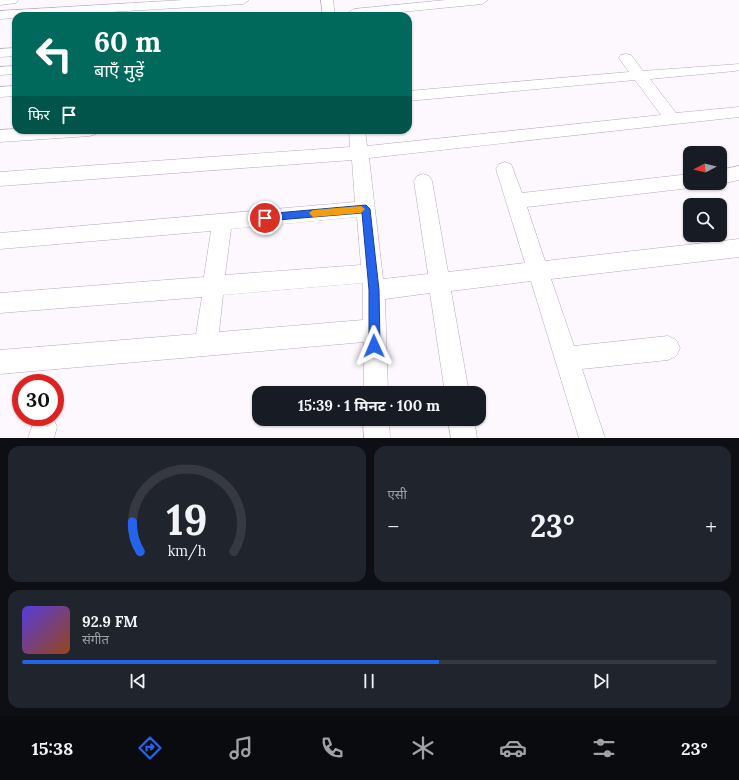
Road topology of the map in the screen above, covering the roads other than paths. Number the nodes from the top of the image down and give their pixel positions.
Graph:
1 (12, 0) edge
2 (243, 0) edge
3 (327, 0) edge
4 (482, 0) edge
5 (0, 1) edge
6 (354, 10) edge
7 (49, 12) edge
8 (328, 12) edge
9 (12, 14) edge
10 (0, 15) edge
11 (12, 52) edge
12 (0, 53) edge
13 (626, 58) dead end
14 (735, 67) dead end
15 (0, 70) edge
16 (12, 70) edge
17 (639, 76) junction
18 (12, 91) edge
19 (0, 92) edge
20 (412, 96) edge
21 (739, 112) edge
22 (672, 119) junction
23 (30, 134) edge
24 (358, 134) edge
25 (0, 136) edge
26 (360, 153) junction
27 (504, 169) dead end
28 (739, 173) edge
29 (727, 176) edge
30 (0, 179) edge
31 (423, 181) dead end
32 (683, 182) edge
33 (515, 201) junction
34 (366, 209) junction
35 (222, 222) junction
36 (0, 241) edge
37 (739, 248) edge
38 (537, 271) junction
39 (374, 281) junction
40 (440, 282) junction
41 (214, 285) junction
42 (0, 303) edge
43 (374, 330) junction
44 (206, 344) junction
45 (668, 348) dead end
46 (566, 359) junction
47 (0, 362) edge
48 (376, 386) edge
49 (456, 386) edge
50 (376, 426) edge
51 (462, 426) edge
52 (377, 438) edge
53 (464, 438) edge
54 (592, 438) edge

1 - 5 street
2 - 7 street
3 - 8 street
4 - 6 street
9 - 10 street
11 - 12 street
13 - 17 street
14 - 17 street
15 - 16 street
17 - 20 street
17 - 22 street
18 - 19 street
21 - 22 street
22 - 26 street
23 - 25 street
24 - 26 street
26 - 30 street
26 - 34 street
27 - 33 street
28 - 29 street
31 - 40 street
32 - 33 street
33 - 38 street
34 - 35 street
34 - 39 street
35 - 36 street
35 - 41 street
37 - 38 street
38 - 40 street
38 - 46 street
39 - 40 street
39 - 41 street
39 - 43 street
40 - 49 street
41 - 42 street
41 - 44 street
43 - 44 street
43 - 48 street
44 - 47 street
45 - 46 street
46 - 54 street
50 - 52 street
51 - 53 street

